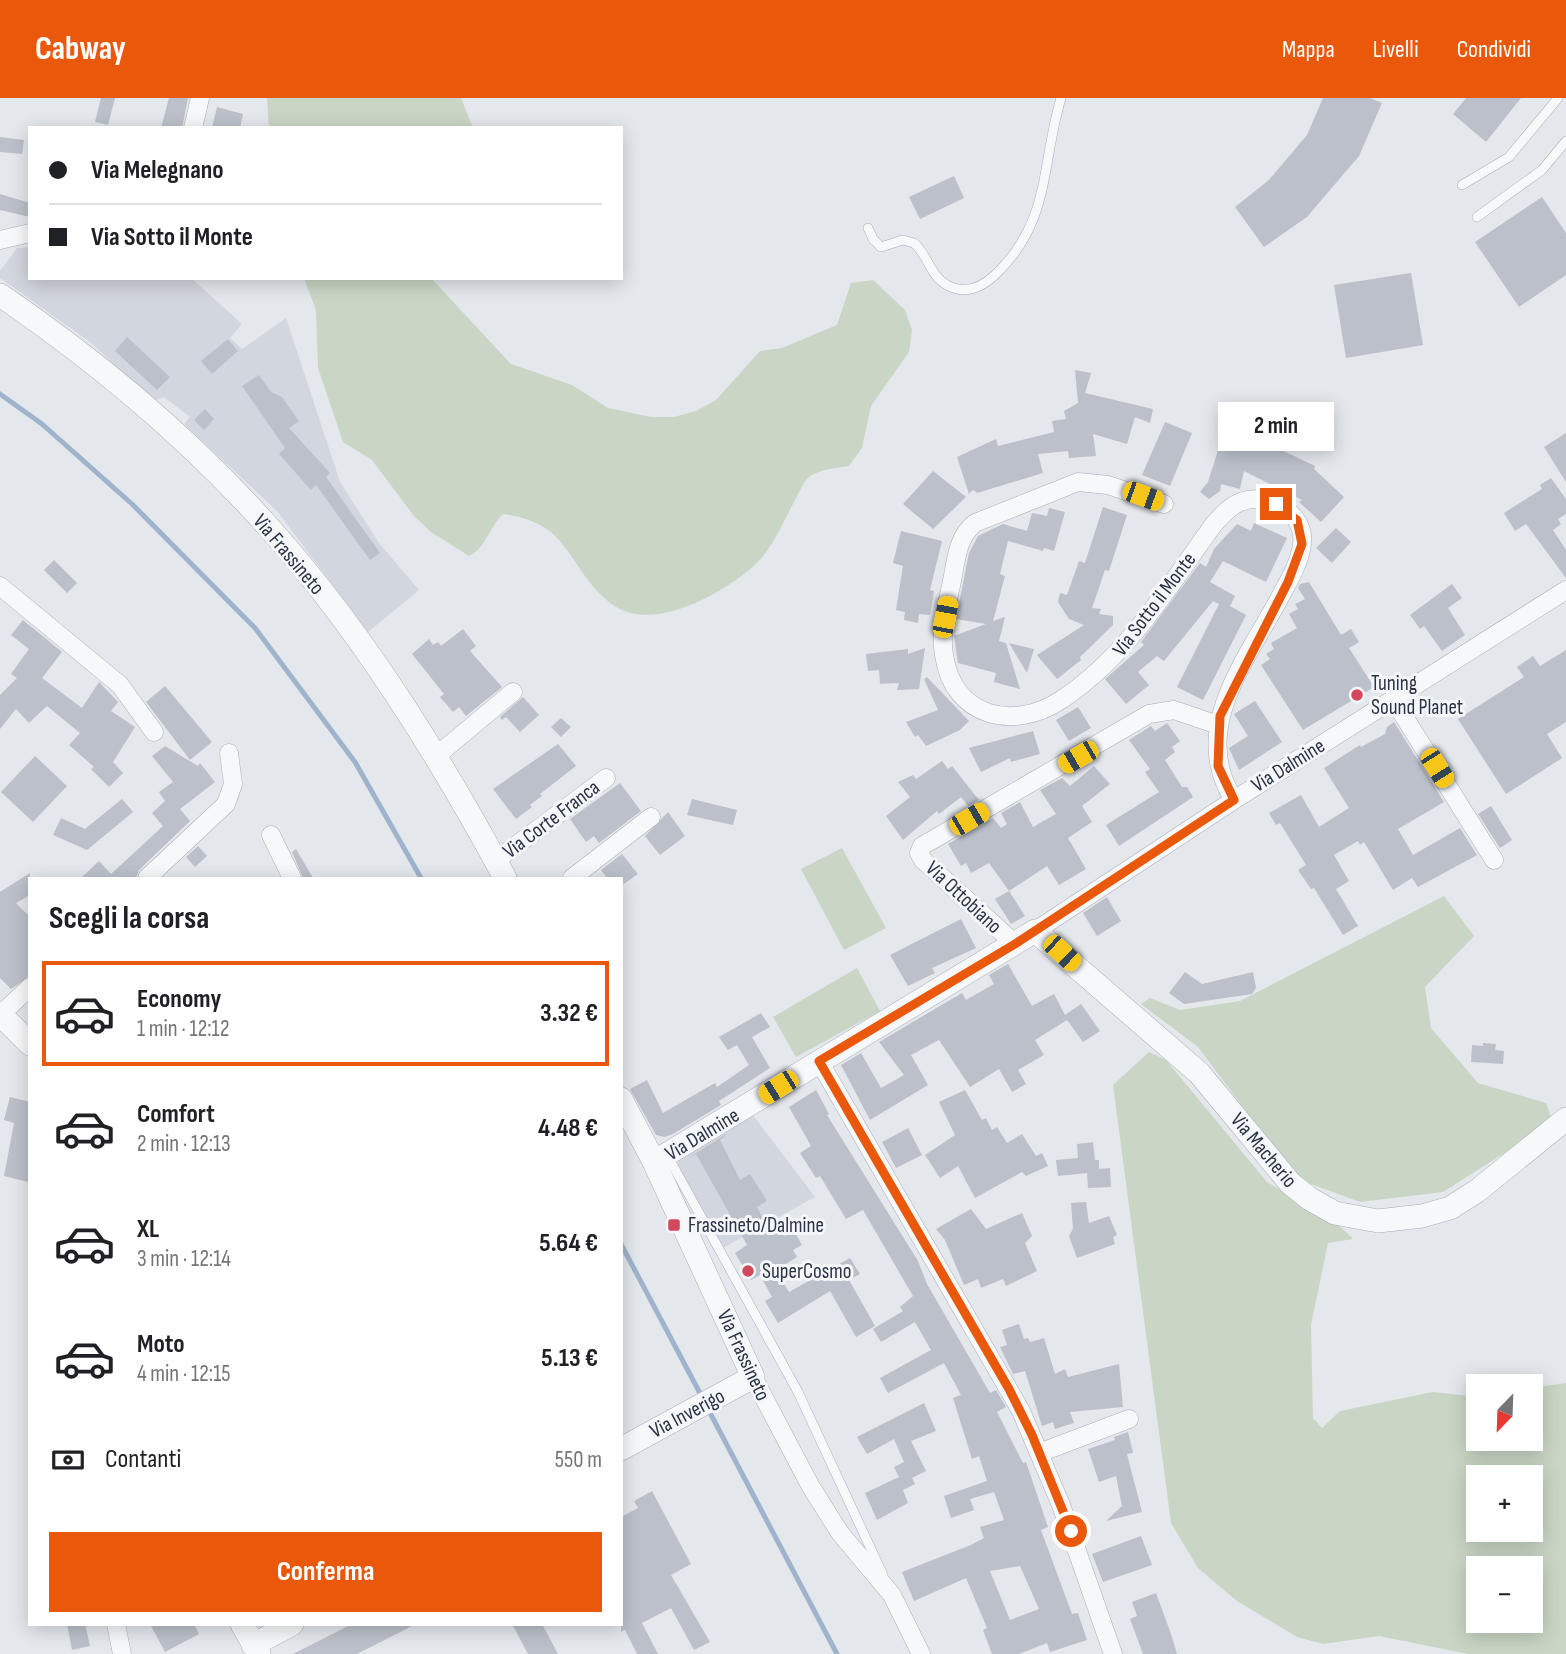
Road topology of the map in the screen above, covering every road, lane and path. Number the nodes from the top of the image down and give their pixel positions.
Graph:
1 (200, 98) edge
2 (1061, 98) edge
3 (1558, 98) edge
4 (193, 126) edge
5 (1566, 141) edge
6 (1462, 185) dead end
7 (1477, 217) dead end
8 (868, 228) dead end
9 (28, 233) edge
10 (0, 240) edge
11 (0, 295) edge
12 (1164, 504) dead end
13 (0, 586) edge
14 (1566, 590) edge
15 (513, 692) dead end
16 (1393, 699) junction
17 (1218, 724) junction
18 (154, 732) dead end
19 (229, 753) dead end
20 (435, 757) junction
21 (606, 778) dead end
22 (1234, 800) junction
23 (650, 817) dead end
24 (271, 835) dead end
25 (1494, 860) dead end
26 (500, 870) edge
27 (148, 877) edge
28 (292, 877) edge
29 (573, 877) edge
30 (1035, 931) junction
31 (1015, 944) junction
32 (28, 989) edge
33 (0, 1015) edge
34 (28, 1042) edge
35 (819, 1061) junction
36 (623, 1102) edge
37 (1566, 1119) edge
38 (660, 1159) junction
39 (746, 1382) junction
40 (1129, 1419) dead end
41 (623, 1449) edge
42 (1039, 1453) junction
43 (892, 1595) junction
44 (116, 1626) edge
45 (243, 1626) edge
46 (289, 1626) edge
47 (256, 1649) edge
48 (122, 1654) edge
49 (921, 1654) edge
50 (1113, 1654) edge

1 - 4 street
2 - 8 lane
3 - 6 lane
5 - 7 lane
9 - 10 street
11 - 20 street, Via Frassineto
12 - 17 street, Via Sotto il Monte
13 - 18 street
14 - 16 street, Via Dalmine
15 - 20 street
16 - 22 street, Via Dalmine
16 - 25 street
17 - 22 street, Via Sotto il Monte
17 - 31 street, Via Ottobiano
19 - 27 street
20 - 26 street, Via Frassineto
21 - 26 street, Via Corte Franca
22 - 30 street, Via Dalmine
23 - 29 street
24 - 28 street
30 - 31 street, Via Dalmine
30 - 37 street, Via Macherio
31 - 35 street, Via Dalmine
32 - 33 street
33 - 34 street
35 - 38 street, Via Dalmine
35 - 42 street
36 - 38 street, Via Frassineto
38 - 39 street, Via Frassineto
38 - 43 lane, Via Frassineto
39 - 41 street, Via Inverigo
39 - 43 street, Via Frassineto
40 - 42 street
42 - 50 street
43 - 49 street, Via Frassineto
44 - 48 street
45 - 47 street
46 - 47 street

